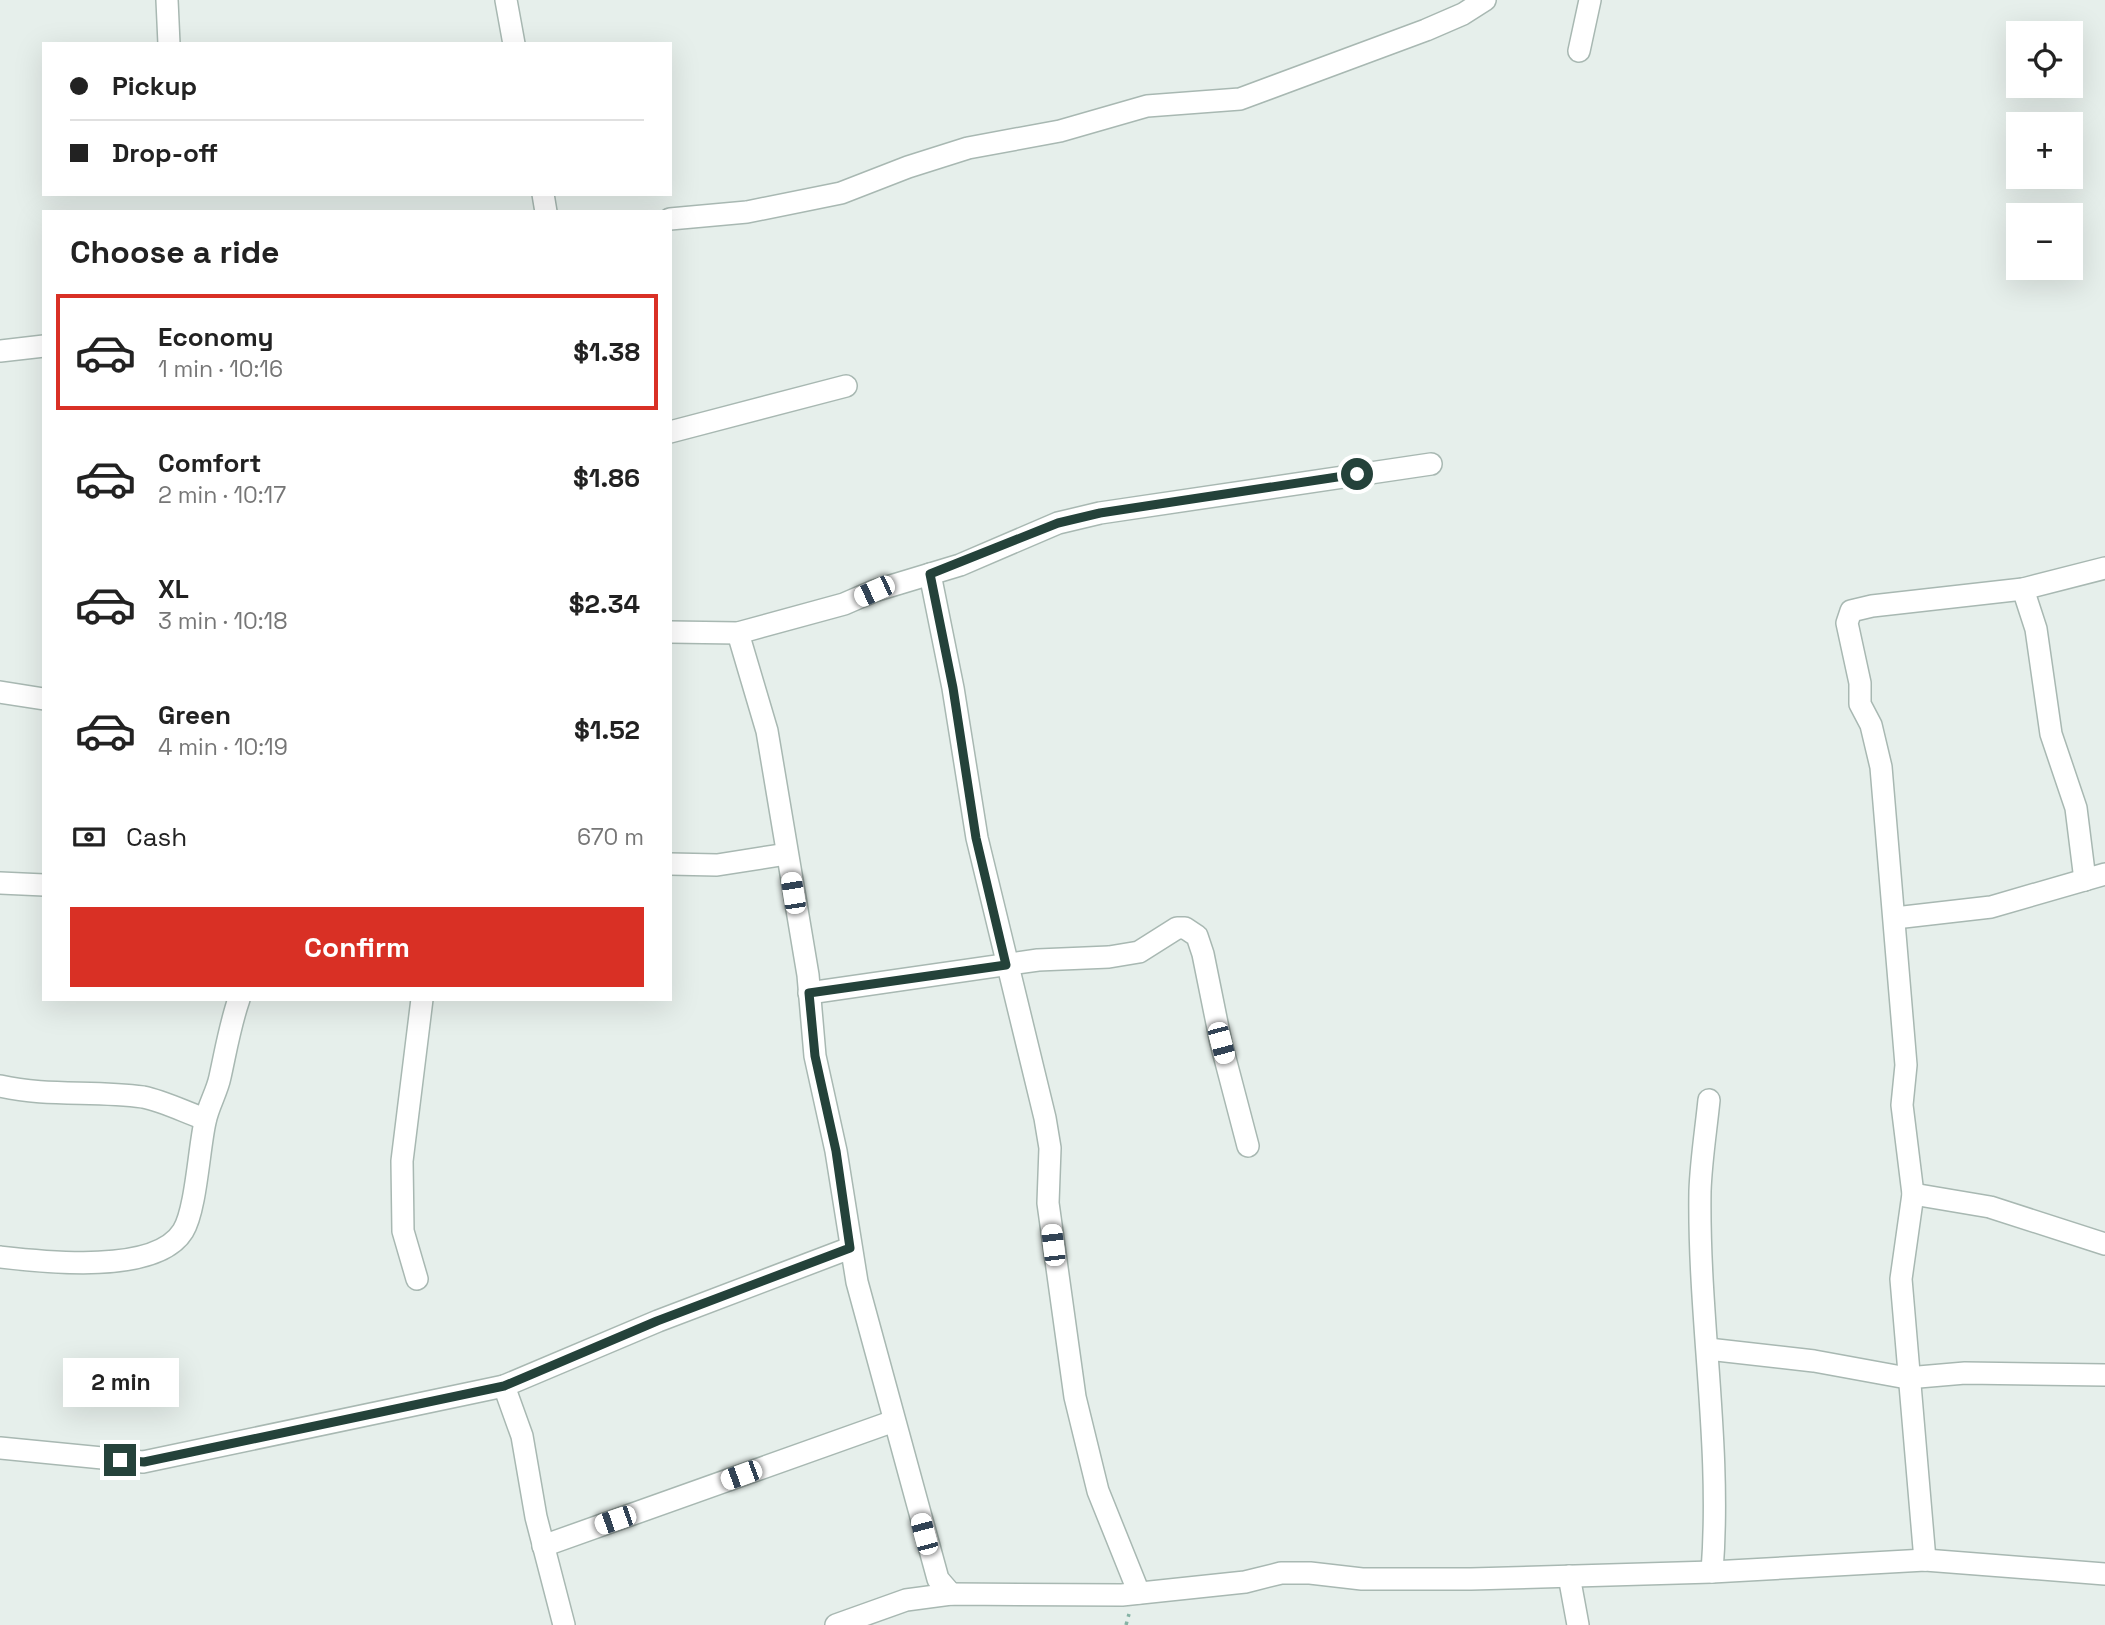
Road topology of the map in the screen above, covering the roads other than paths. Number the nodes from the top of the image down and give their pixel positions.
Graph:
1 (167, 0) edge
2 (506, 0) edge
3 (1485, 0) edge
4 (1590, 0) edge
5 (169, 42) edge
6 (514, 42) edge
7 (1579, 51) dead end
8 (672, 219) edge
9 (42, 346) edge
10 (0, 351) edge
11 (846, 386) dead end
12 (672, 431) edge
13 (1431, 464) dead end
14 (2105, 568) edge
15 (930, 574) junction
16 (2023, 589) junction
17 (672, 632) edge
18 (738, 633) junction
19 (0, 692) edge
20 (42, 699) edge
21 (787, 855) junction
22 (672, 864) edge
23 (2095, 877) edge
24 (0, 883) edge
25 (42, 886) edge
26 (1895, 918) junction
27 (1006, 965) junction
28 (809, 993) junction
29 (238, 1001) edge
30 (422, 1001) edge
31 (0, 1086) edge
32 (1709, 1100) dead end
33 (205, 1119) junction
34 (1248, 1146) dead end
35 (1913, 1194) junction
36 (2105, 1244) edge
37 (850, 1248) junction
38 (0, 1257) edge
39 (418, 1279) dead end
40 (1708, 1349) junction
41 (2105, 1375) edge
42 (1907, 1378) junction
43 (504, 1386) junction
44 (894, 1421) junction
45 (0, 1448) edge
46 (543, 1546) junction
47 (1925, 1560) junction
48 (1712, 1572) junction
49 (2105, 1574) edge
50 (1569, 1576) junction
51 (1139, 1593) junction
52 (951, 1594) junction
53 (564, 1625) edge
54 (836, 1625) edge
55 (1578, 1625) edge

1 - 5 street
2 - 6 street
3 - 8 street
4 - 7 street
9 - 10 street
11 - 12 street
13 - 15 street
14 - 16 street
15 - 18 street
15 - 27 street
16 - 23 street
16 - 26 street
17 - 18 street
18 - 21 street
19 - 20 street
21 - 22 street
21 - 28 street
23 - 26 street
24 - 25 street
26 - 35 street
27 - 28 street
27 - 34 street
27 - 51 street
28 - 37 street
29 - 33 street
30 - 39 street
31 - 33 street
32 - 40 street
33 - 38 street
35 - 36 street
35 - 42 street
37 - 43 street
37 - 44 street
40 - 42 street
40 - 48 street
41 - 42 street
42 - 47 street
43 - 45 street
43 - 46 street
44 - 46 street
44 - 52 street
46 - 53 street
47 - 48 street
47 - 49 street
48 - 50 street
50 - 51 street
50 - 55 street
51 - 52 street
52 - 54 street

